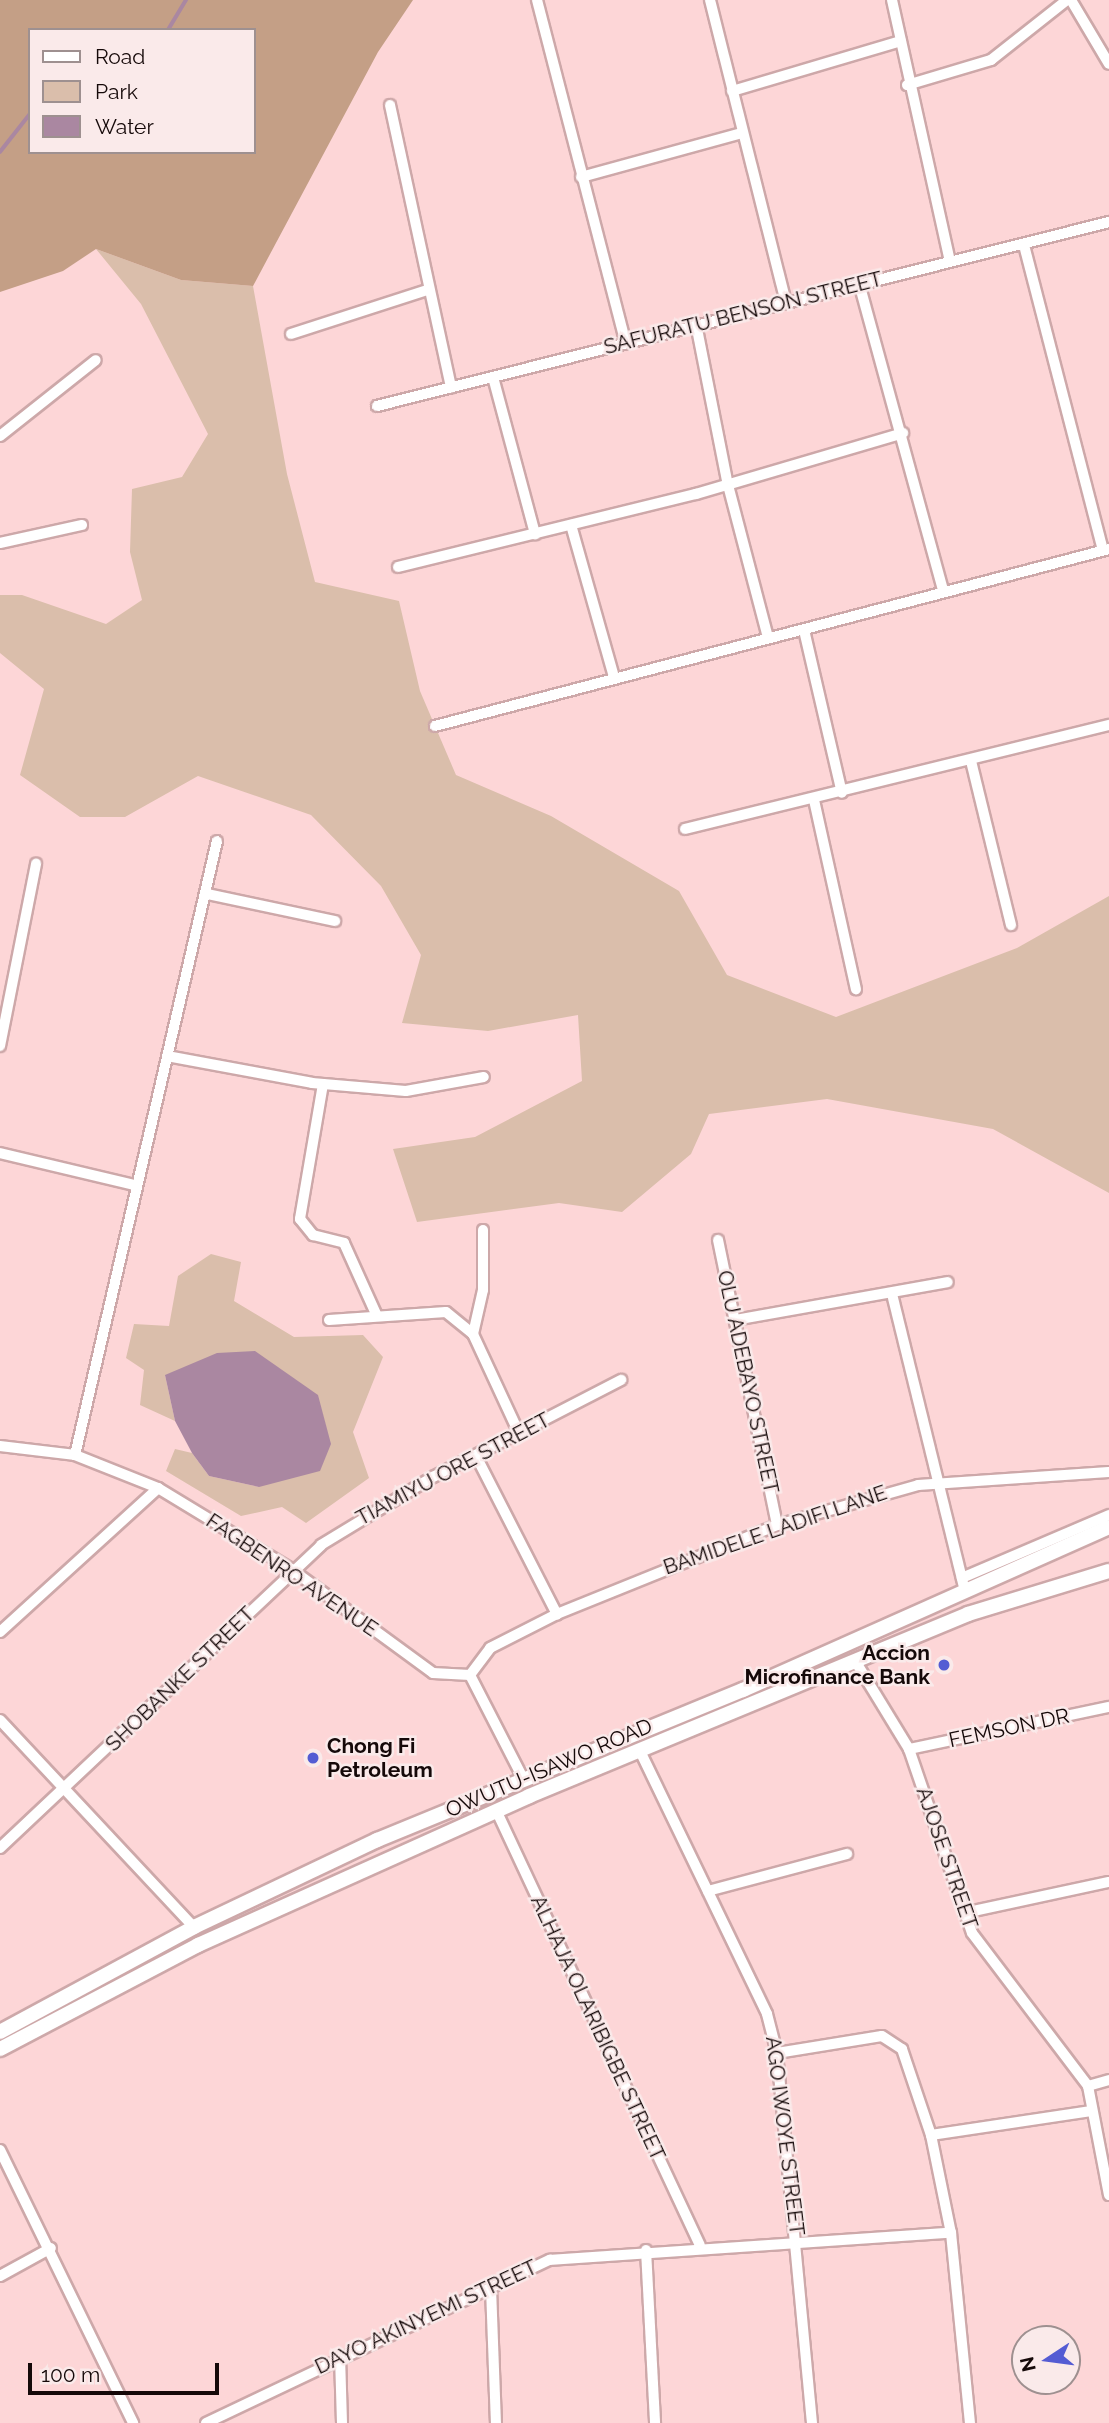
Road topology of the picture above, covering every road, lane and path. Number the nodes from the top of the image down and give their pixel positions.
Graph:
1 (537, 0) edge
2 (710, 0) edge
3 (892, 0) edge
4 (1069, 0) edge
5 (901, 41) junction
6 (1109, 64) edge
7 (907, 85) junction
8 (732, 91) junction
9 (390, 104) dead end
10 (742, 134) junction
11 (581, 177) junction
12 (1109, 222) edge
13 (1024, 245) junction
14 (950, 261) junction
15 (859, 283) junction
16 (428, 290) junction
17 (786, 303) junction
18 (696, 324) junction
19 (291, 334) dead end
20 (626, 344) junction
21 (96, 360) dead end
22 (494, 377) junction
23 (451, 388) junction
24 (377, 406) dead end
25 (903, 433) junction
26 (0, 436) edge
27 (728, 485) junction
28 (571, 524) junction
29 (82, 525) dead end
30 (535, 534) junction
31 (0, 543) edge
32 (1106, 549) edge
33 (398, 567) dead end
34 (943, 590) junction
35 (804, 630) junction
36 (768, 638) junction
37 (614, 677) junction
38 (1109, 725) edge
39 (435, 726) dead end
40 (971, 761) junction
41 (842, 793) junction
42 (814, 800) junction
43 (684, 829) dead end
44 (217, 841) dead end
45 (36, 864) dead end
46 (207, 894) junction
47 (335, 921) dead end
48 (1010, 925) dead end
49 (856, 989) dead end
50 (0, 1046) edge
51 (167, 1056) junction
52 (484, 1077) dead end
53 (323, 1083) junction
54 (0, 1153) edge
55 (134, 1185) junction
56 (483, 1230) dead end
57 (718, 1240) dead end
58 (948, 1282) dead end
59 (892, 1294) junction
60 (377, 1316) junction
61 (329, 1320) dead end
62 (735, 1320) junction
63 (473, 1334) junction
64 (621, 1380) dead end
65 (519, 1433) junction
66 (0, 1446) edge
67 (75, 1455) junction
68 (476, 1455) junction
69 (1109, 1472) edge
70 (936, 1485) junction
71 (158, 1488) junction
72 (1109, 1515) edge
73 (778, 1525) junction
74 (1109, 1527) edge
75 (291, 1569) junction
76 (1109, 1571) edge
77 (963, 1585) junction
78 (557, 1614) junction
79 (0, 1632) edge
80 (857, 1664) junction
81 (470, 1675) junction
82 (1109, 1707) edge
83 (0, 1720) edge
84 (909, 1749) junction
85 (640, 1751) junction
86 (523, 1778) junction
87 (66, 1788) junction
88 (497, 1812) junction
89 (0, 1848) edge
90 (846, 1854) dead end
91 (1109, 1882) edge
92 (708, 1891) junction
93 (964, 1913) junction
94 (194, 1927) junction
95 (0, 2032) edge
96 (0, 2049) edge
97 (777, 2053) junction
98 (1109, 2080) edge
99 (1088, 2087) junction
100 (1091, 2111) junction
101 (931, 2135) junction
102 (0, 2150) edge
103 (1109, 2195) edge
104 (951, 2233) junction
105 (799, 2242) junction
106 (699, 2245) junction
107 (51, 2248) junction
108 (646, 2250) junction
109 (0, 2276) edge
110 (491, 2288) junction
111 (340, 2356) junction
112 (134, 2423) edge
113 (206, 2423) edge
114 (342, 2423) edge
115 (496, 2423) edge
116 (655, 2423) edge
117 (812, 2423) edge
118 (970, 2423) edge

1 - 11 street
2 - 8 street
3 - 5 street
4 - 6 street
4 - 7 street
5 - 7 street
5 - 8 street
7 - 14 street
8 - 10 street
9 - 16 street
10 - 11 street
10 - 17 street
11 - 20 street
12 - 13 street, SAFURATU BENSON STREET
13 - 14 street, SAFURATU BENSON STREET
13 - 32 street
14 - 15 street, SAFURATU BENSON STREET
15 - 17 street, SAFURATU BENSON STREET
15 - 25 street
16 - 19 street
16 - 23 street
17 - 18 street, SAFURATU BENSON STREET
18 - 20 street, SAFURATU BENSON STREET
18 - 27 street
20 - 22 street, SAFURATU BENSON STREET
21 - 26 street
22 - 23 street, SAFURATU BENSON STREET
22 - 30 street
23 - 24 street, SAFURATU BENSON STREET
25 - 27 street
25 - 34 street
27 - 28 street
27 - 36 street
28 - 30 street
28 - 37 street
29 - 31 street
30 - 33 street
32 - 34 street
34 - 35 street
35 - 36 street
35 - 41 street
36 - 37 street
37 - 39 street
38 - 40 street
40 - 41 street
40 - 48 street
41 - 42 street
42 - 43 street
42 - 49 street
44 - 46 street
45 - 50 street
46 - 47 street
46 - 51 street
51 - 53 street
51 - 55 street
52 - 53 street
53 - 60 street
54 - 55 street
55 - 67 street
56 - 63 street
57 - 62 street, OLU ADEBAYO STREET
58 - 59 street
59 - 62 street
59 - 70 street
60 - 61 street
60 - 63 street
62 - 73 street, OLU ADEBAYO STREET
63 - 65 street
64 - 65 street, TIAMIYU ORE STREET
65 - 68 street, TIAMIYU ORE STREET
66 - 67 street, FAGBENRO AVENUE
67 - 71 street, FAGBENRO AVENUE
68 - 75 street, TIAMIYU ORE STREET
68 - 78 street
69 - 70 street, BAMIDELE LADIFI LANE
70 - 73 street, BAMIDELE LADIFI LANE
70 - 77 street
71 - 75 street, FAGBENRO AVENUE
71 - 79 street
72 - 77 street
73 - 78 street, BAMIDELE LADIFI LANE
74 - 77 street, OWUTU-ISAWO ROAD
75 - 81 street, FAGBENRO AVENUE
75 - 87 street, SHOBANKE STREET
76 - 80 street, OWUTU-ISAWO ROAD
77 - 86 street, OWUTU-ISAWO ROAD
78 - 81 street, BAMIDELE LADIFI LANE
80 - 84 street, AJOSE STREET
80 - 85 street, OWUTU-ISAWO ROAD
81 - 86 street
82 - 84 street, FEMSON DR
83 - 87 street
84 - 93 street, AJOSE STREET
85 - 88 street, OWUTU-ISAWO ROAD
85 - 92 street, AGO IWOYE STREET
86 - 94 street, OWUTU-ISAWO ROAD
87 - 89 street, SHOBANKE STREET
87 - 94 street
88 - 96 street, OWUTU-ISAWO ROAD
88 - 106 street, ALHAJA OLARIBIGBE STREET
90 - 92 street
91 - 93 street
92 - 97 street, AGO IWOYE STREET
93 - 99 street, AJOSE STREET
94 - 95 street, OWUTU-ISAWO ROAD
97 - 101 street
97 - 105 street, AGO IWOYE STREET
98 - 99 street
99 - 100 street
100 - 101 street
100 - 103 street
101 - 104 street
102 - 107 street
104 - 105 street, DAYO AKINYEMI STREET
104 - 118 street
105 - 106 street, DAYO AKINYEMI STREET
105 - 117 street, AGO IWOYE STREET
106 - 108 street, DAYO AKINYEMI STREET
107 - 109 street
107 - 112 street
108 - 110 street, DAYO AKINYEMI STREET
108 - 116 street
110 - 111 street, DAYO AKINYEMI STREET
110 - 115 street
111 - 113 street, DAYO AKINYEMI STREET
111 - 114 street

